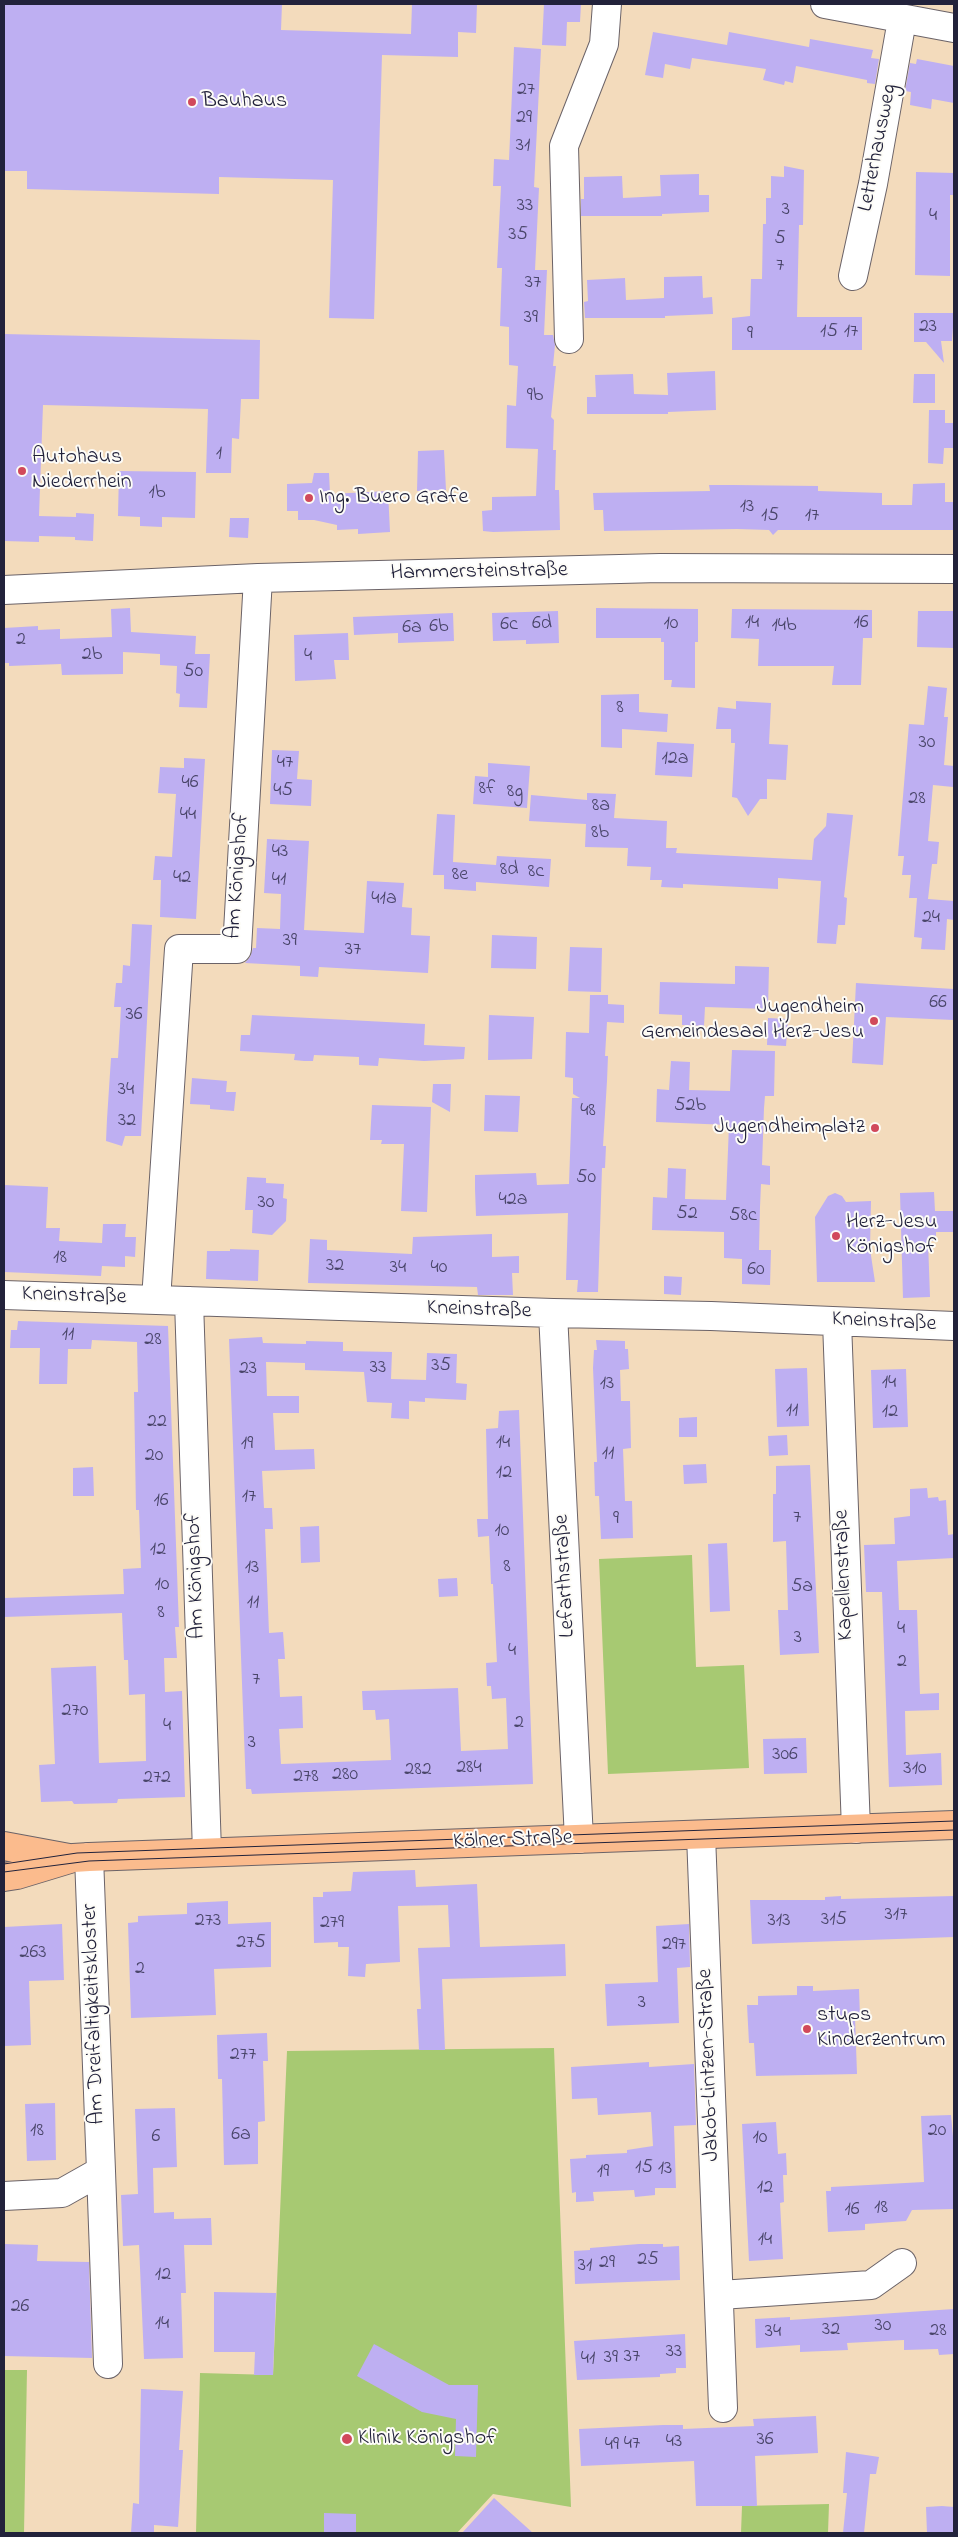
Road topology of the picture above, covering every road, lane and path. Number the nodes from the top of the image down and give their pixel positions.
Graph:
1 (607, 4) edge
2 (826, 4) edge
3 (888, 13) edge
4 (954, 28) edge
5 (853, 276) dead end
6 (569, 339) dead end
7 (954, 569) edge
8 (258, 578) junction
9 (4, 590) edge
10 (4, 1295) edge
11 (156, 1300) junction
12 (189, 1301) junction
13 (553, 1313) junction
14 (837, 1322) junction
15 (954, 1326) edge
16 (954, 1825) edge
17 (856, 1828) junction
18 (701, 1835) junction
19 (580, 1839) junction
20 (4, 1846) edge
21 (207, 1852) junction
22 (81, 1858) junction
23 (4, 1877) edge
24 (101, 2171) junction
25 (4, 2196) edge
26 (902, 2263) dead end
27 (720, 2294) junction
28 (108, 2364) dead end
29 (723, 2408) dead end

1 - 6 street
2 - 3 street
3 - 4 street
3 - 5 street, Letterhausweg
7 - 8 street, Hammersteinstraße
8 - 9 street, Hammersteinstraße
8 - 11 street, Am Königshof
10 - 11 street, Kneinstraße
11 - 12 street, Kneinstraße
12 - 13 street, Kneinstraße
12 - 21 street, Am Königshof
13 - 14 street, Kneinstraße
13 - 19 street, Lefarthstraße
14 - 15 street, Kneinstraße
14 - 17 street, Kapellenstraße
16 - 17 main road, Kölner Straße
17 - 18 main road, Kölner Straße
18 - 19 main road, Kölner Straße
18 - 27 street, Jakob-Lintzen-Straße
19 - 21 main road, Kölner Straße
20 - 22 main road, Kölner Straße
21 - 22 main road, Kölner Straße
22 - 23 main road, Kölner Straße
22 - 24 street, Am Dreifaltigkeitskloster
24 - 25 street
24 - 28 street, Am Dreifaltigkeitskloster
26 - 27 street
27 - 29 street, Jakob-Lintzen-Straße

